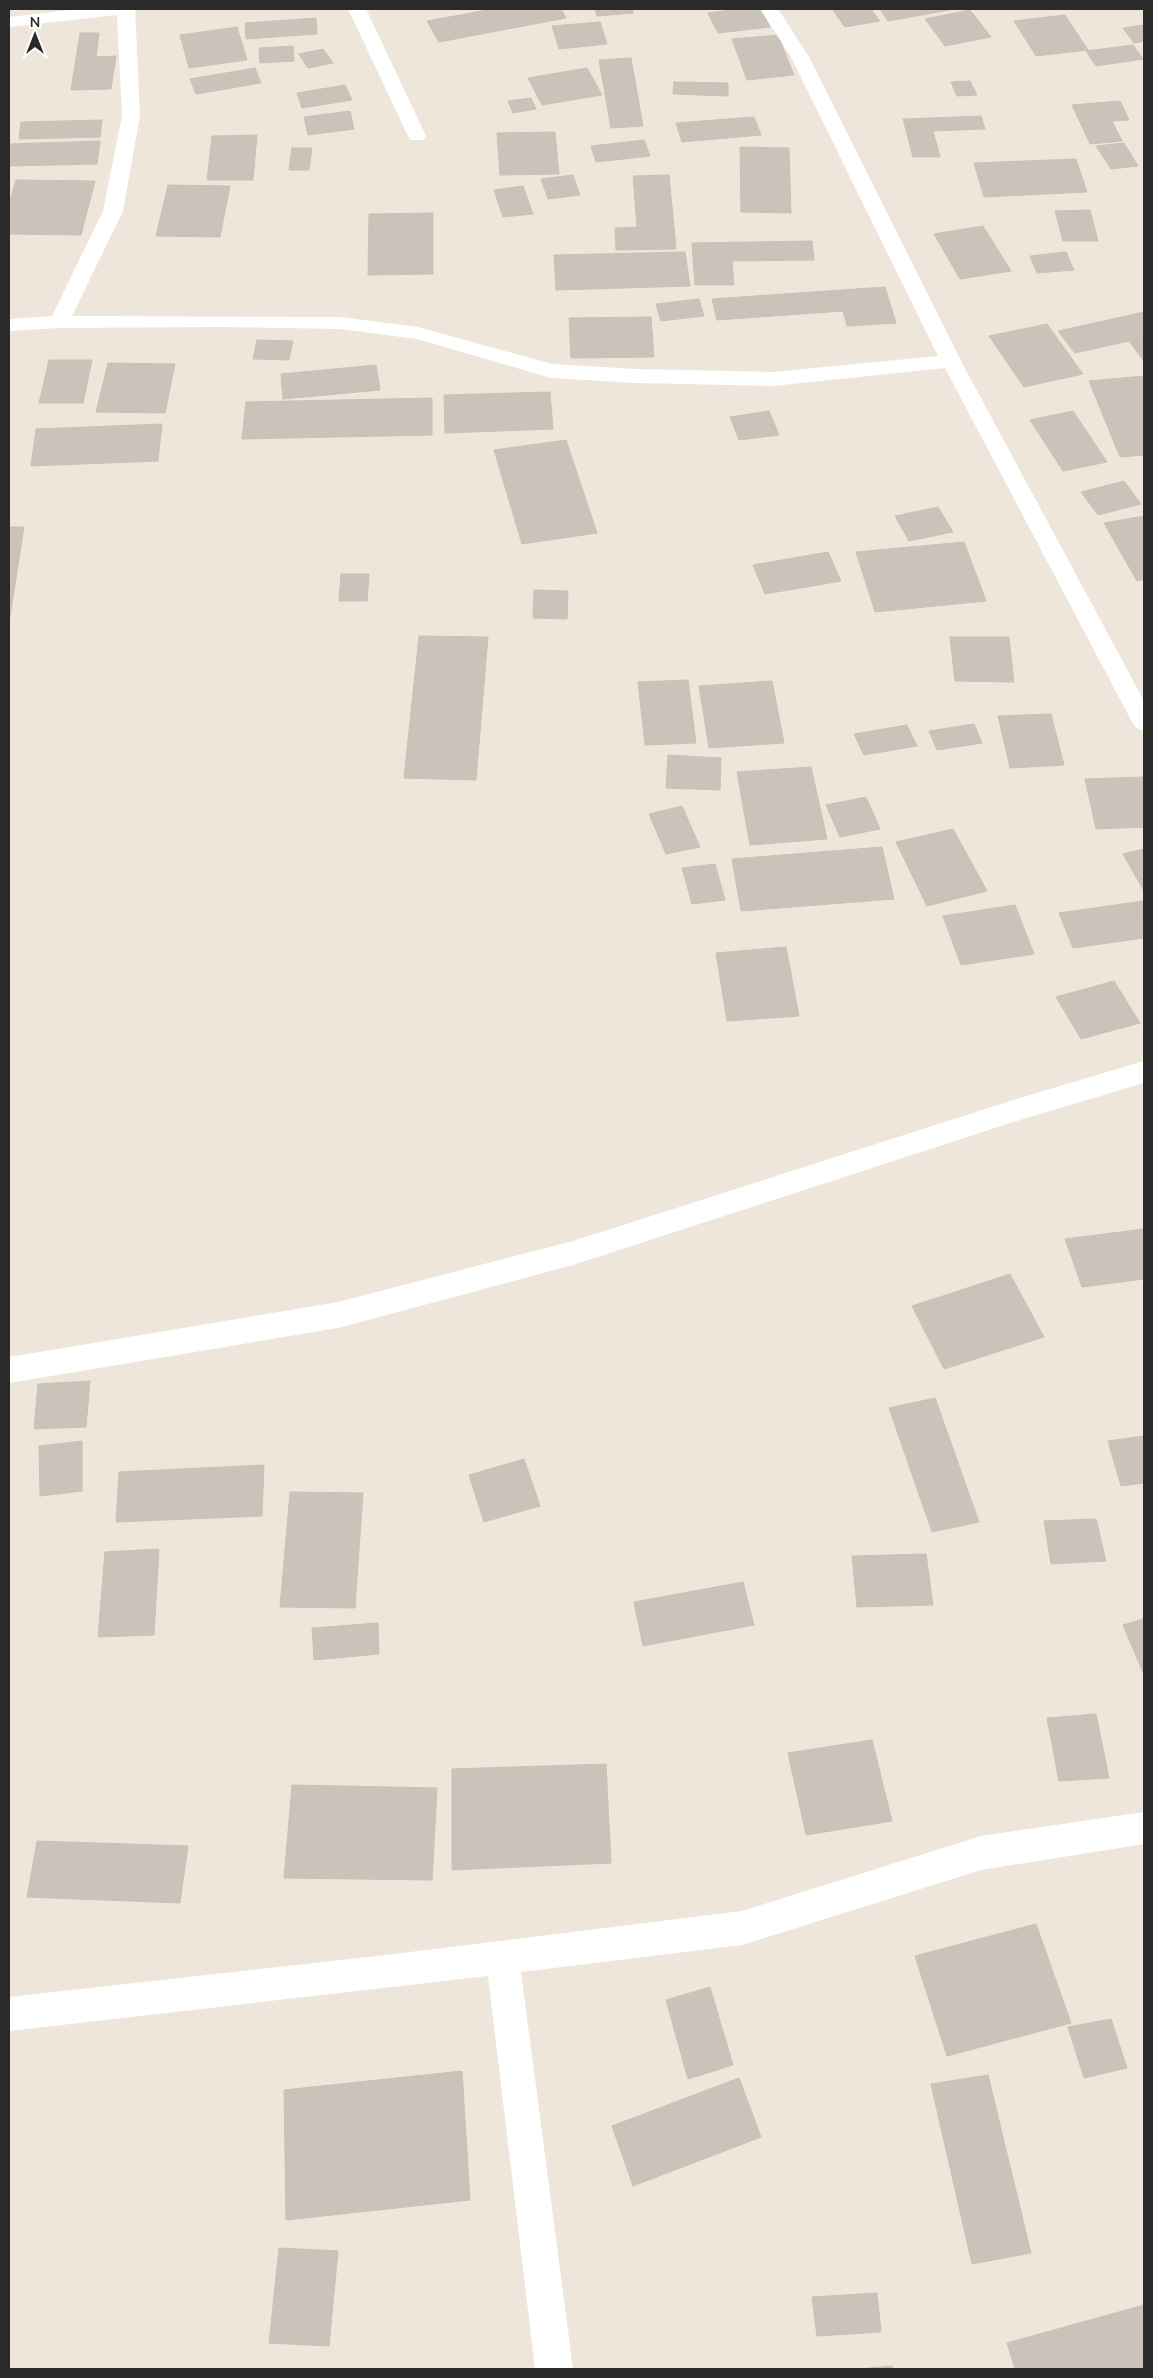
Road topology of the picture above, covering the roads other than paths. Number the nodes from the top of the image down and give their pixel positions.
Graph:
1 (124, 9) edge
2 (357, 9) edge
3 (769, 9) edge
4 (9, 22) edge
5 (417, 136) dead end
6 (59, 322) junction
7 (9, 325) edge
8 (951, 361) junction
9 (1144, 722) edge
10 (1144, 1072) edge
11 (9, 1370) edge
12 (1144, 1828) edge
13 (502, 1956) junction
14 (9, 2014) edge
15 (554, 2369) edge

1 - 4 street
1 - 6 street
2 - 5 street
3 - 8 street
6 - 7 street
6 - 8 street
8 - 9 street
10 - 11 street
12 - 13 street
13 - 14 street
13 - 15 street

